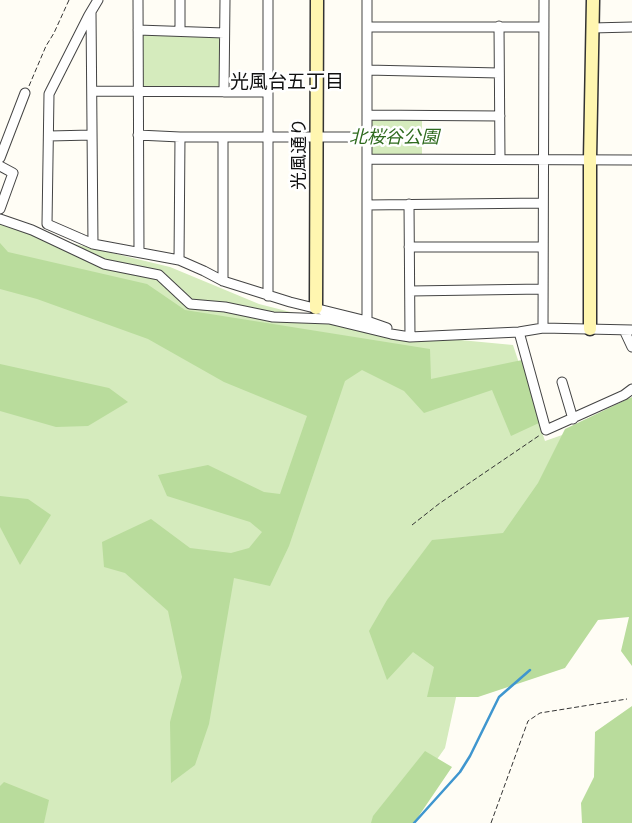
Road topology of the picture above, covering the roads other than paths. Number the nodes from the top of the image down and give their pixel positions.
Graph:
1 (98, 0) edge
2 (138, 0) edge
3 (180, 0) edge
4 (225, 0) edge
5 (268, 0) edge
6 (317, 0) edge
7 (367, 0) edge
8 (544, 0) edge
9 (593, 0) edge
10 (91, 11) junction
11 (499, 26) junction
12 (367, 27) junction
13 (544, 27) junction
14 (632, 27) edge
15 (592, 28) junction
16 (138, 30) junction
17 (180, 31) junction
18 (224, 32) junction
19 (367, 70) junction
20 (499, 73) junction
21 (92, 91) junction
22 (138, 91) junction
23 (224, 92) junction
24 (267, 92) junction
25 (26, 93) road end
26 (367, 115) junction
27 (500, 116) junction
28 (92, 135) junction
29 (138, 135) junction
30 (49, 136) junction
31 (317, 136) junction
32 (223, 137) junction
33 (267, 137) junction
34 (367, 137) junction
35 (180, 138) junction
36 (0, 158) edge
37 (367, 159) junction
38 (500, 159) junction
39 (544, 159) junction
40 (590, 159) junction
41 (632, 160) edge
42 (0, 166) edge
43 (544, 203) junction
44 (409, 204) junction
45 (367, 205) junction
46 (0, 209) edge
47 (0, 219) edge
48 (93, 244) junction
49 (409, 247) junction
50 (543, 247) junction
51 (139, 252) junction
52 (179, 260) junction
53 (223, 281) junction
54 (543, 289) junction
55 (410, 291) junction
56 (268, 296) junction
57 (316, 308) junction
58 (367, 321) junction
59 (543, 328) junction
60 (590, 329) junction
61 (628, 330) edge
62 (519, 332) junction
63 (410, 337) junction
64 (632, 347) edge
65 (562, 382) dead end
66 (632, 389) edge
67 (573, 419) junction

1 - 10 street
2 - 16 street
3 - 17 street
4 - 18 street
5 - 24 street
6 - 31 street, 光風通り
7 - 12 street
8 - 13 street
9 - 15 street
10 - 21 street
10 - 30 street
11 - 12 street
11 - 13 street
11 - 20 street
12 - 19 street
13 - 39 street
14 - 15 street
15 - 40 street
16 - 17 street
16 - 22 street
17 - 18 street
18 - 23 street
19 - 20 street
19 - 26 street
20 - 27 street
21 - 22 street
21 - 28 street
22 - 23 street
22 - 29 street
23 - 24 street
24 - 33 street
25 - 36 street
26 - 27 street
26 - 34 street
27 - 38 street
28 - 30 street
28 - 48 street
29 - 35 street
29 - 51 street
30 - 48 street
31 - 33 street
31 - 34 street
31 - 57 street, 光風通り
32 - 33 street
32 - 35 street
32 - 53 street
33 - 56 street
34 - 37 street
35 - 52 street
37 - 38 street
37 - 45 street
38 - 39 street
39 - 40 street
39 - 43 street
40 - 41 street
40 - 60 street
42 - 46 street
43 - 44 street
43 - 50 street
44 - 45 street
44 - 49 street
45 - 58 street
47 - 63 street
48 - 51 street
49 - 50 street
49 - 55 street
50 - 54 street
51 - 52 street
52 - 53 street
53 - 56 street
54 - 55 street
54 - 59 street
55 - 63 street
56 - 57 street
57 - 58 street
58 - 63 street
59 - 60 street
59 - 62 street
60 - 61 street
61 - 64 street
62 - 63 street
62 - 67 street
65 - 67 street
66 - 67 street

